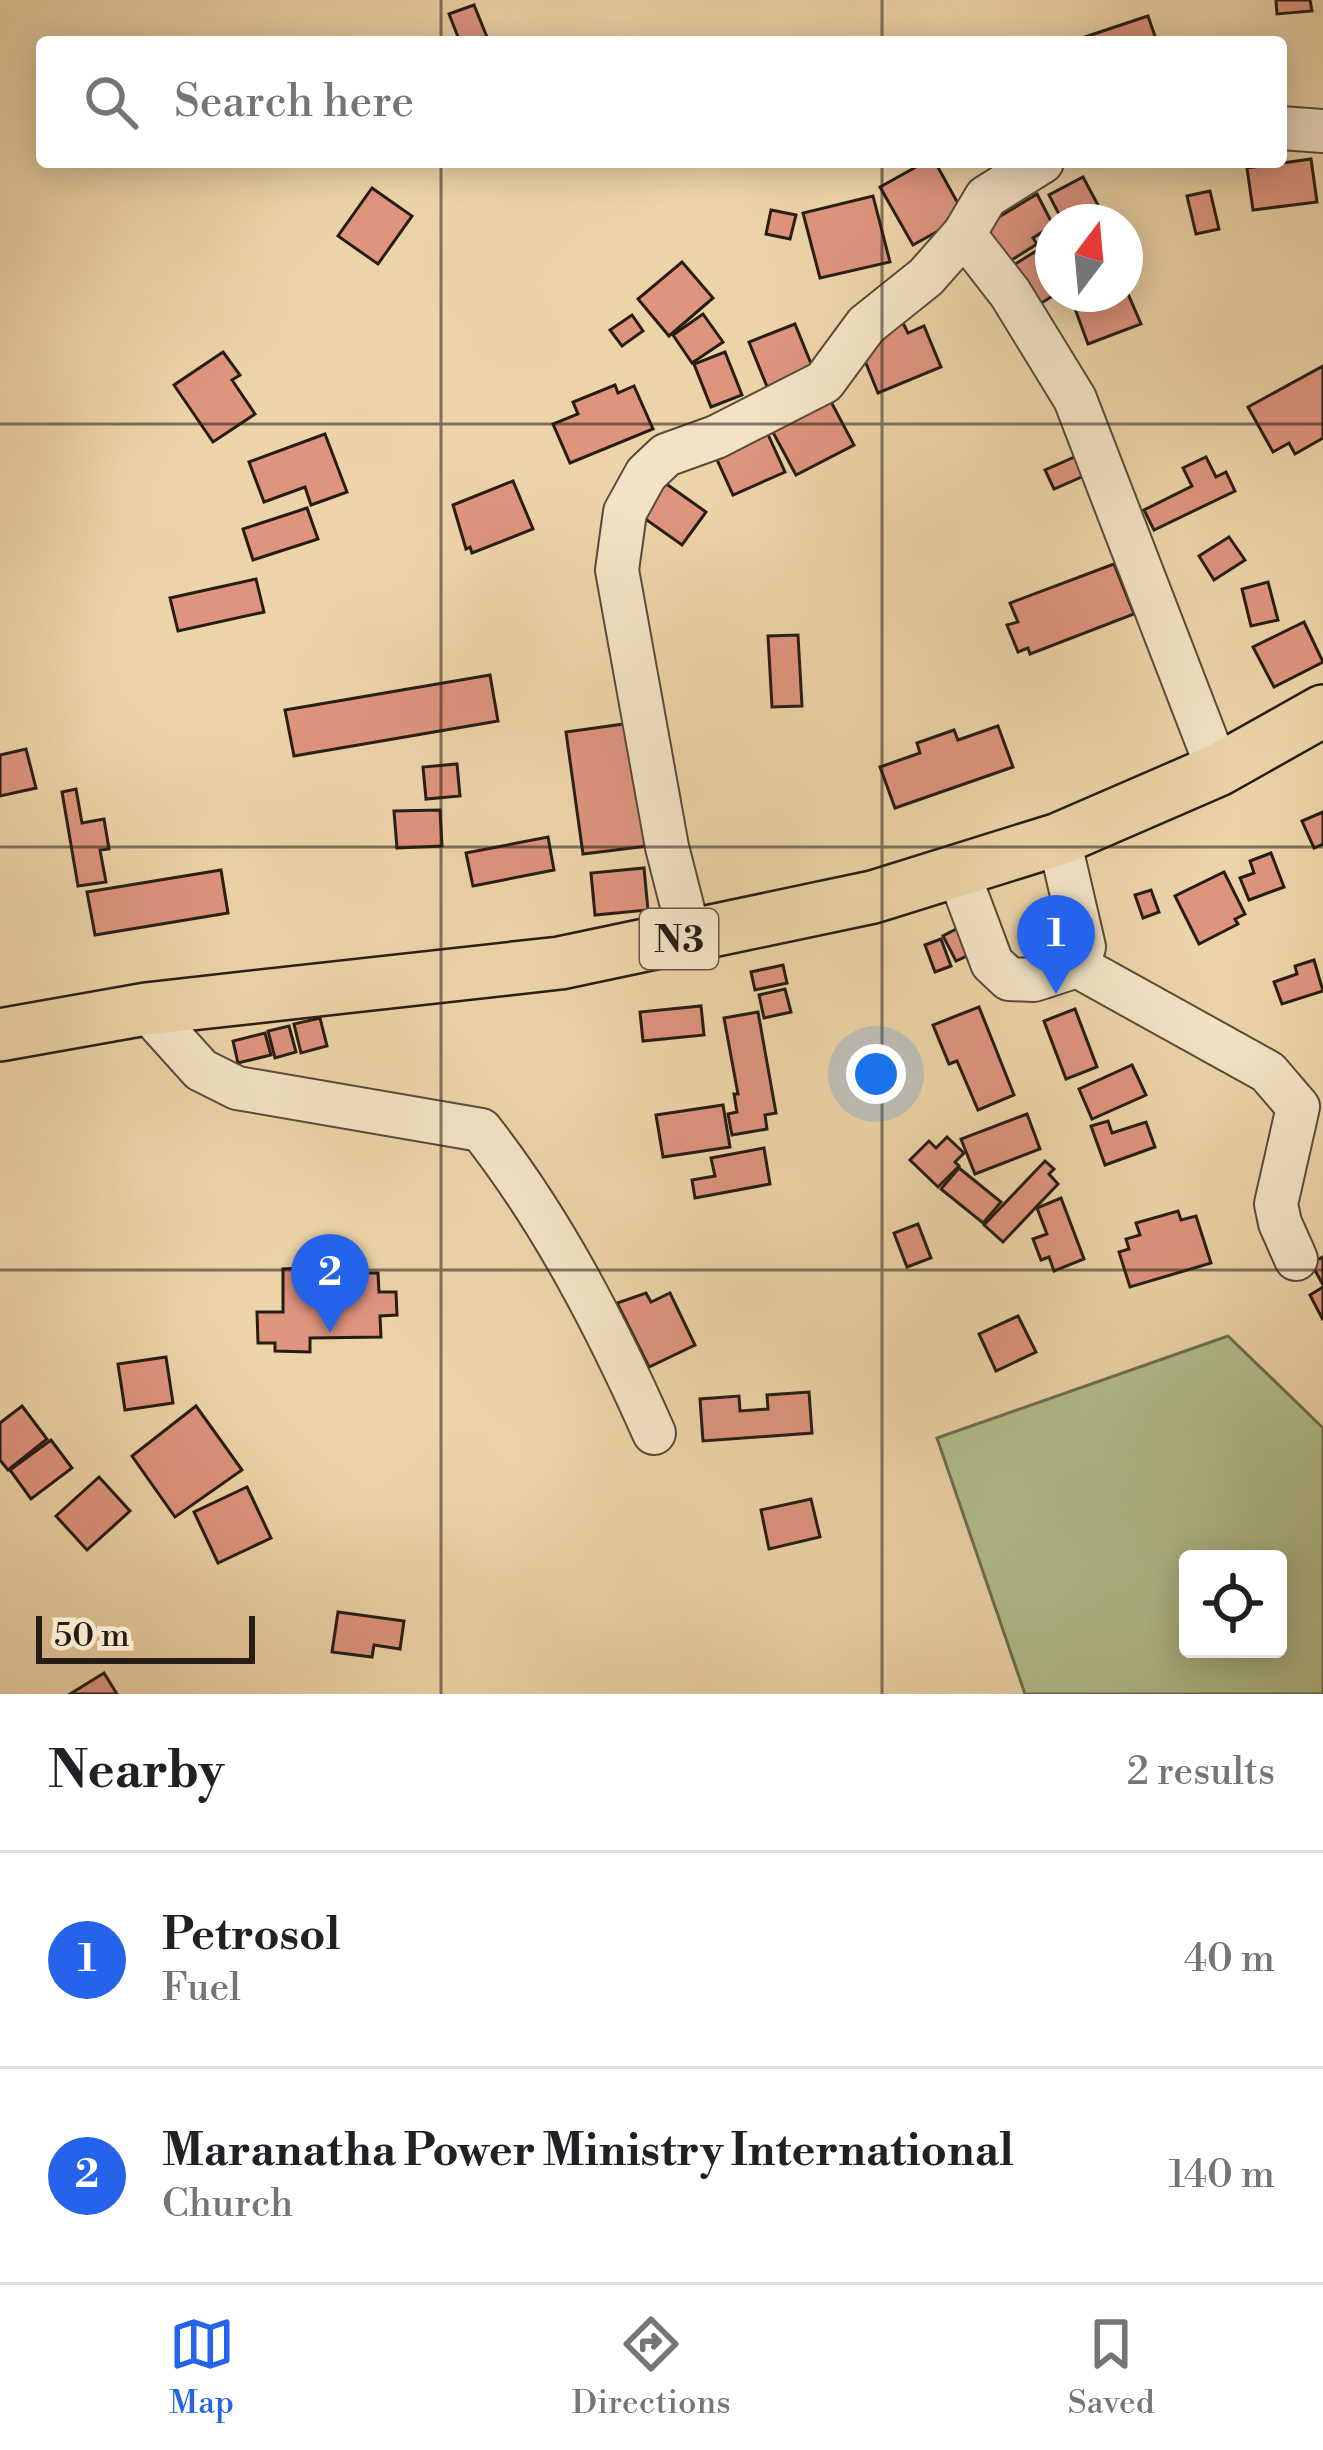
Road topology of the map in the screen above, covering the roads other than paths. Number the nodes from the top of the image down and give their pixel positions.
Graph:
1 (1287, 128) edge
2 (1323, 131) edge
3 (1032, 168) edge
4 (964, 233) junction
5 (1323, 711) edge
6 (1218, 770) junction
7 (1059, 839) junction
8 (958, 872) junction
9 (690, 937) junction
10 (1077, 966) junction
11 (146, 1009) junction
12 (0, 1035) edge
13 (1297, 1259) dead end
14 (654, 1433) dead end

1 - 2 street
3 - 4 street
4 - 6 street
4 - 9 street
5 - 6 main road, N3
6 - 7 main road, N3
7 - 8 main road, N3
7 - 10 street
8 - 9 main road, N3
8 - 10 street
9 - 11 main road, N3
10 - 13 street
11 - 12 main road, N3
11 - 14 street

